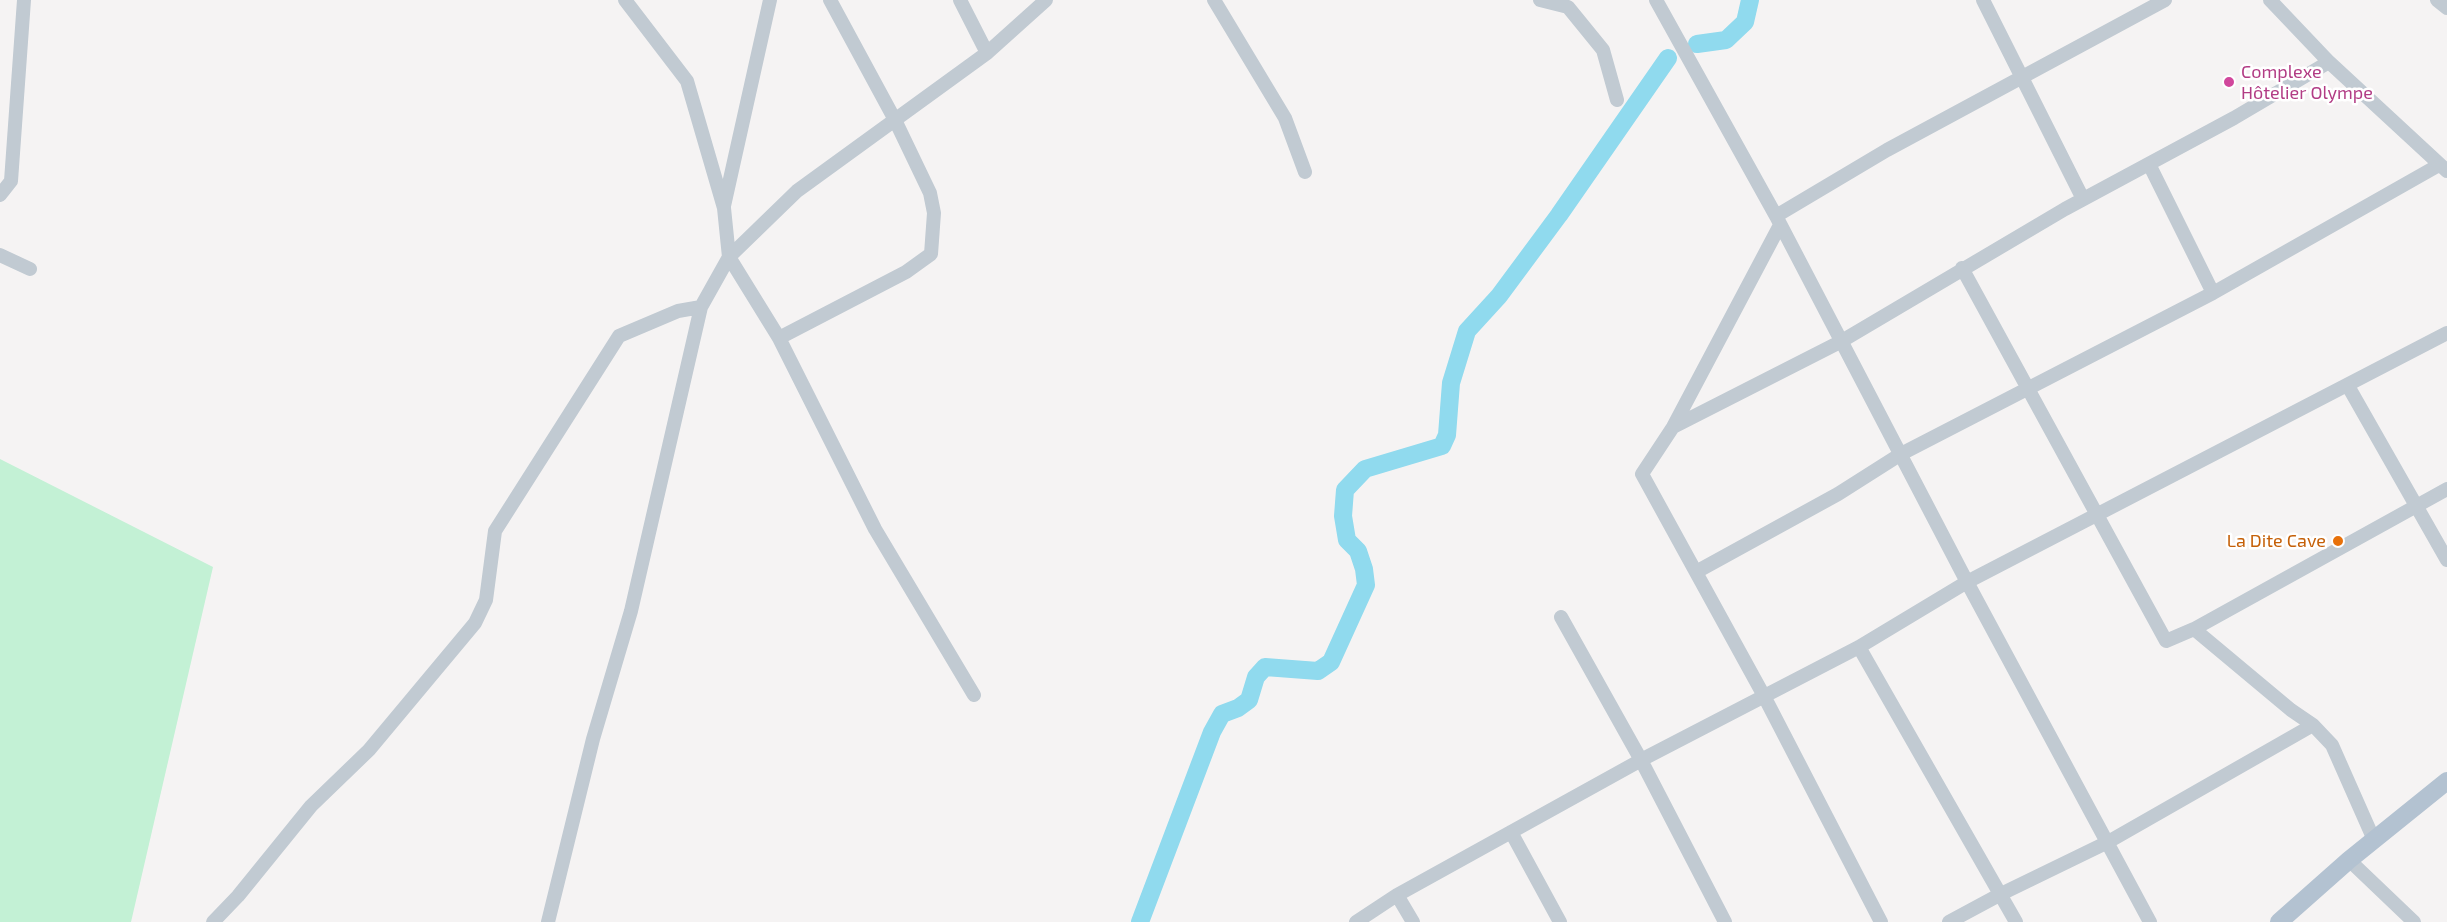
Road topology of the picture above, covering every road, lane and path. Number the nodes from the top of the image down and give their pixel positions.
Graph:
1 (24, 0) edge
2 (770, 0) edge
3 (830, 0) edge
4 (960, 0) edge
5 (1046, 0) edge
6 (1214, 0) edge
7 (1540, 0) edge
8 (1656, 0) edge
9 (1983, 0) edge
10 (2165, 0) edge
11 (2270, 0) edge
12 (2437, 0) edge
13 (630, 1) edge
14 (2447, 8) edge
15 (987, 53) junction
16 (2330, 62) junction
17 (2021, 78) junction
18 (1617, 100) dead end
19 (895, 120) junction
20 (2149, 164) junction
21 (2443, 168) edge
22 (1305, 172) dead end
23 (0, 195) edge
24 (2083, 199) junction
25 (723, 207) junction
26 (1778, 220) junction
27 (0, 255) edge
28 (729, 257) junction
29 (1962, 268) junction
30 (30, 269) dead end
31 (2213, 292) junction
32 (701, 307) junction
33 (2447, 333) edge
34 (779, 338) junction
35 (1840, 342) junction
36 (2348, 386) junction
37 (2028, 389) junction
38 (1673, 427) junction
39 (1901, 454) junction
40 (2447, 489) edge
41 (2416, 506) junction
42 (2098, 515) junction
43 (2447, 560) edge
44 (1696, 572) junction
45 (1967, 582) junction
46 (1561, 617) dead end
47 (2194, 628) junction
48 (1858, 647) junction
49 (974, 695) dead end
50 (1764, 696) junction
51 (2313, 725) junction
52 (1641, 760) junction
53 (2447, 781) edge
54 (1511, 832) junction
55 (2374, 840) junction
56 (2108, 842) junction
57 (2349, 860) junction
58 (2001, 894) junction
59 (1397, 895) junction
60 (213, 922) edge
61 (548, 922) edge
62 (1356, 922) edge
63 (1413, 922) edge
64 (1560, 922) edge
65 (1725, 922) edge
66 (1881, 922) edge
67 (1949, 922) edge
68 (2016, 922) edge
69 (2150, 922) edge
70 (2279, 922) edge
71 (2414, 922) edge

1 - 23 street
2 - 25 street
3 - 19 street
4 - 15 street
5 - 15 street
6 - 22 street
7 - 18 street
8 - 26 street
9 - 17 street
10 - 17 street
11 - 16 street
12 - 14 street
13 - 25 street
15 - 19 street
16 - 20 street
16 - 21 street
17 - 24 street
17 - 26 street
19 - 28 street
19 - 34 street
20 - 24 street
20 - 31 street
21 - 31 street
24 - 29 street
25 - 28 street
26 - 35 street
26 - 38 street
27 - 30 street
28 - 32 street
28 - 34 street
29 - 35 street
29 - 37 street
31 - 37 street
32 - 60 street
32 - 61 street
33 - 36 street
34 - 49 street
35 - 38 street
35 - 39 street
36 - 41 street
36 - 42 street
37 - 39 street
37 - 42 street
38 - 44 street
39 - 44 street
39 - 45 street
40 - 41 street
41 - 43 street
41 - 47 street
42 - 45 street
42 - 47 street
44 - 50 street
45 - 48 street
45 - 56 street
46 - 52 street
47 - 51 street
48 - 50 street
48 - 58 street
50 - 52 street
50 - 66 street
51 - 55 street
51 - 56 street
52 - 54 street
52 - 65 street
53 - 55 main road
54 - 59 street
54 - 64 street
55 - 57 main road
56 - 58 street
56 - 69 street
57 - 70 main road
57 - 71 street
58 - 67 street
58 - 68 street
59 - 62 street
59 - 63 street

